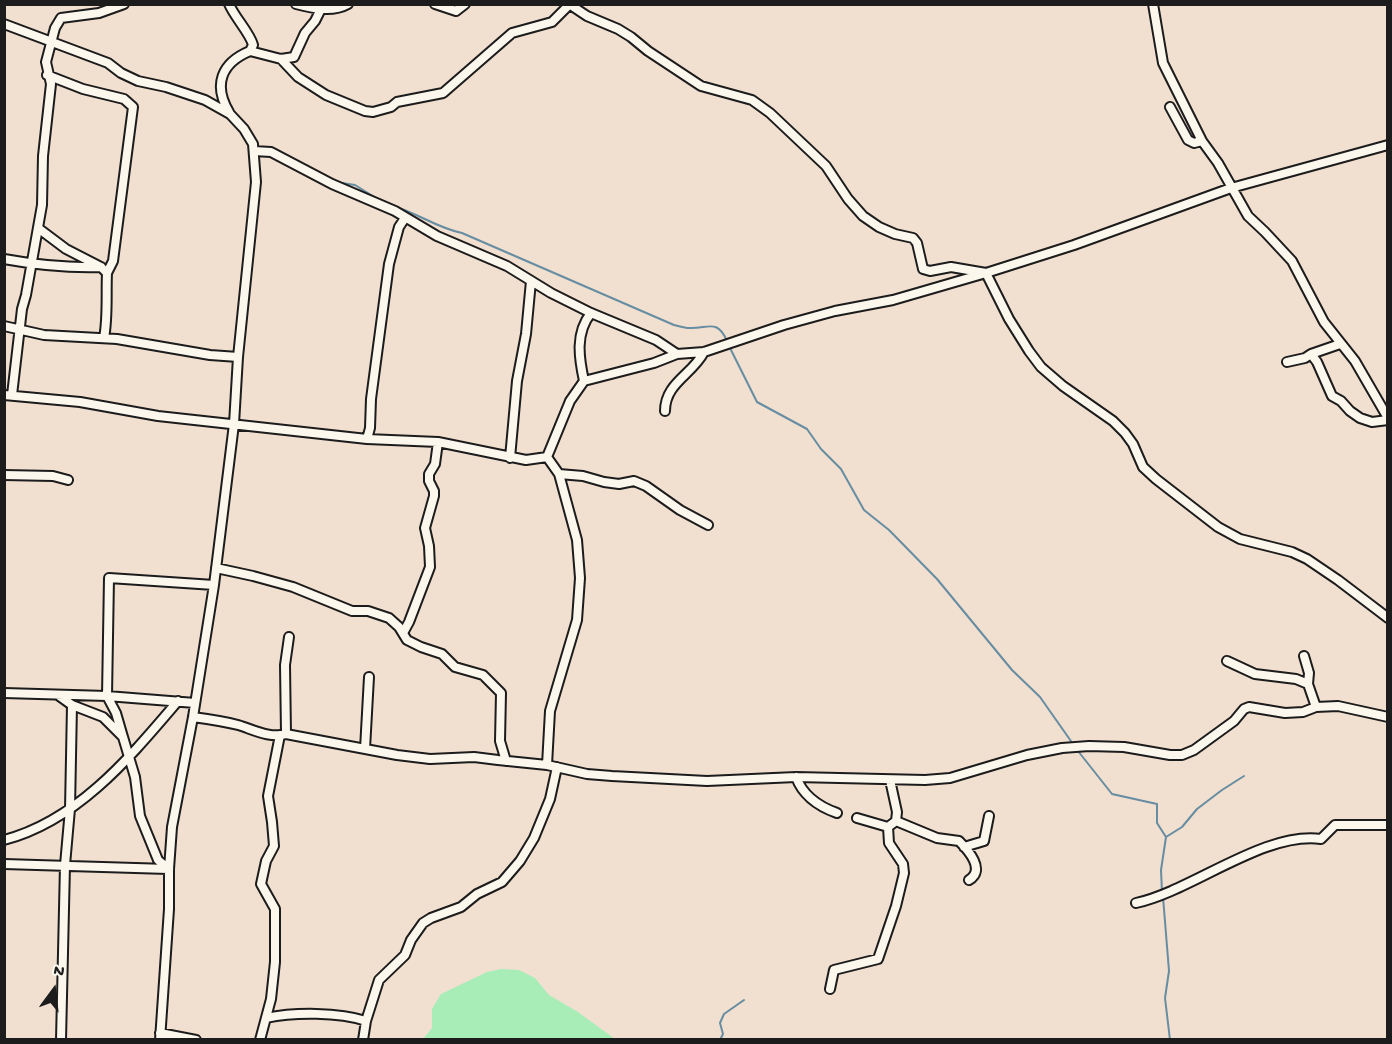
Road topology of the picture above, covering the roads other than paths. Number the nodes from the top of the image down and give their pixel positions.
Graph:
1 (124, 4) edge
2 (229, 4) edge
3 (296, 4) edge
4 (348, 4) edge
5 (435, 4) edge
6 (465, 4) edge
7 (1153, 4) edge
8 (569, 5) edge
9 (321, 9) junction
10 (4, 24) edge
11 (52, 42) junction
12 (250, 51) junction
13 (281, 59) junction
14 (47, 75) junction
15 (1170, 107) dead end
16 (230, 114) junction
17 (1202, 141) junction
18 (1388, 145) edge
19 (254, 151) junction
20 (1231, 188) junction
21 (405, 218) junction
22 (38, 228) junction
23 (4, 259) edge
24 (32, 261) junction
25 (104, 270) junction
26 (986, 273) junction
27 (531, 281) junction
28 (591, 313) junction
29 (4, 326) edge
30 (21, 329) junction
31 (104, 338) junction
32 (1340, 344) junction
33 (704, 352) junction
34 (677, 354) junction
35 (1311, 354) junction
36 (238, 357) junction
37 (1287, 362) dead end
38 (584, 381) junction
39 (8, 395) edge
40 (665, 411) dead end
41 (1388, 419) edge
42 (234, 424) junction
43 (367, 439) junction
44 (438, 442) junction
45 (547, 457) junction
46 (510, 458) junction
47 (4, 474) edge
48 (559, 474) junction
49 (68, 480) dead end
50 (708, 525) dead end
51 (216, 568) junction
52 (214, 585) junction
53 (1388, 618) edge
54 (403, 633) junction
55 (289, 637) dead end
56 (1304, 656) dead end
57 (1227, 661) dead end
58 (369, 677) dead end
59 (1308, 684) junction
60 (4, 693) edge
61 (58, 695) junction
62 (107, 696) junction
63 (178, 701) junction
64 (195, 703) junction
65 (72, 705) junction
66 (1316, 707) junction
67 (194, 717) junction
68 (1388, 717) edge
69 (283, 734) junction
70 (123, 737) junction
71 (365, 749) junction
72 (128, 759) junction
73 (506, 760) junction
74 (547, 765) junction
75 (557, 767) junction
76 (796, 777) junction
77 (890, 780) junction
78 (70, 809) junction
79 (837, 813) dead end
80 (989, 816) dead end
81 (857, 818) dead end
82 (896, 821) junction
83 (1388, 825) edge
84 (888, 827) junction
85 (4, 840) edge
86 (964, 847) junction
87 (4, 864) edge
88 (65, 865) junction
89 (169, 869) junction
90 (969, 880) dead end
91 (1136, 903) dead end
92 (830, 989) dead end
93 (267, 1018) junction
94 (366, 1021) junction
95 (160, 1036) edge
96 (61, 1040) edge
97 (196, 1040) edge
98 (260, 1040) edge
99 (363, 1040) edge

1 - 11 street
2 - 12 street
3 - 9 street
4 - 9 street
5 - 6 street
7 - 17 street
8 - 13 street
8 - 26 street
9 - 13 street
10 - 11 street
11 - 14 street
11 - 16 street
12 - 13 street
12 - 16 street
14 - 22 street
14 - 25 street
15 - 17 street
16 - 19 street
17 - 20 street
18 - 20 street
19 - 21 street
19 - 36 street
20 - 26 street
20 - 32 street
21 - 27 street
21 - 43 street
22 - 24 street
22 - 25 street
23 - 24 street
24 - 25 street
24 - 30 street
25 - 31 street
26 - 33 street
26 - 53 street
27 - 28 street
27 - 46 street
28 - 34 street
28 - 38 street
29 - 30 street
30 - 31 street
30 - 39 street
31 - 36 street
32 - 35 street
32 - 41 street
33 - 34 street
33 - 40 street
34 - 38 street
35 - 37 street
35 - 41 street
36 - 42 street
38 - 45 street
39 - 42 street
42 - 43 street
42 - 51 street
43 - 44 street
44 - 46 street
44 - 54 street
45 - 46 street
45 - 48 street
47 - 49 street
48 - 50 street
48 - 74 street
51 - 52 street
51 - 54 street
52 - 62 street
52 - 64 street
54 - 73 street
55 - 69 street
56 - 59 street
57 - 59 street
58 - 71 street
59 - 66 street
60 - 61 street
61 - 62 street
61 - 65 street
62 - 63 street
62 - 70 street
63 - 64 street
63 - 72 street
64 - 67 street
65 - 70 street
65 - 78 street
66 - 68 street
66 - 77 street
67 - 69 street
67 - 89 street
69 - 71 street
69 - 93 street
70 - 72 street
71 - 73 street
72 - 78 street
72 - 89 street
73 - 74 street
74 - 75 street
75 - 76 street
75 - 94 street
76 - 77 street
76 - 79 street
77 - 82 street
78 - 85 street
78 - 88 street
80 - 86 street
81 - 84 street
82 - 84 street
82 - 86 street
83 - 91 street
84 - 92 street
86 - 90 street
87 - 88 street
88 - 89 street
88 - 96 street
89 - 95 street
93 - 94 street
93 - 98 street
94 - 99 street
95 - 97 street

